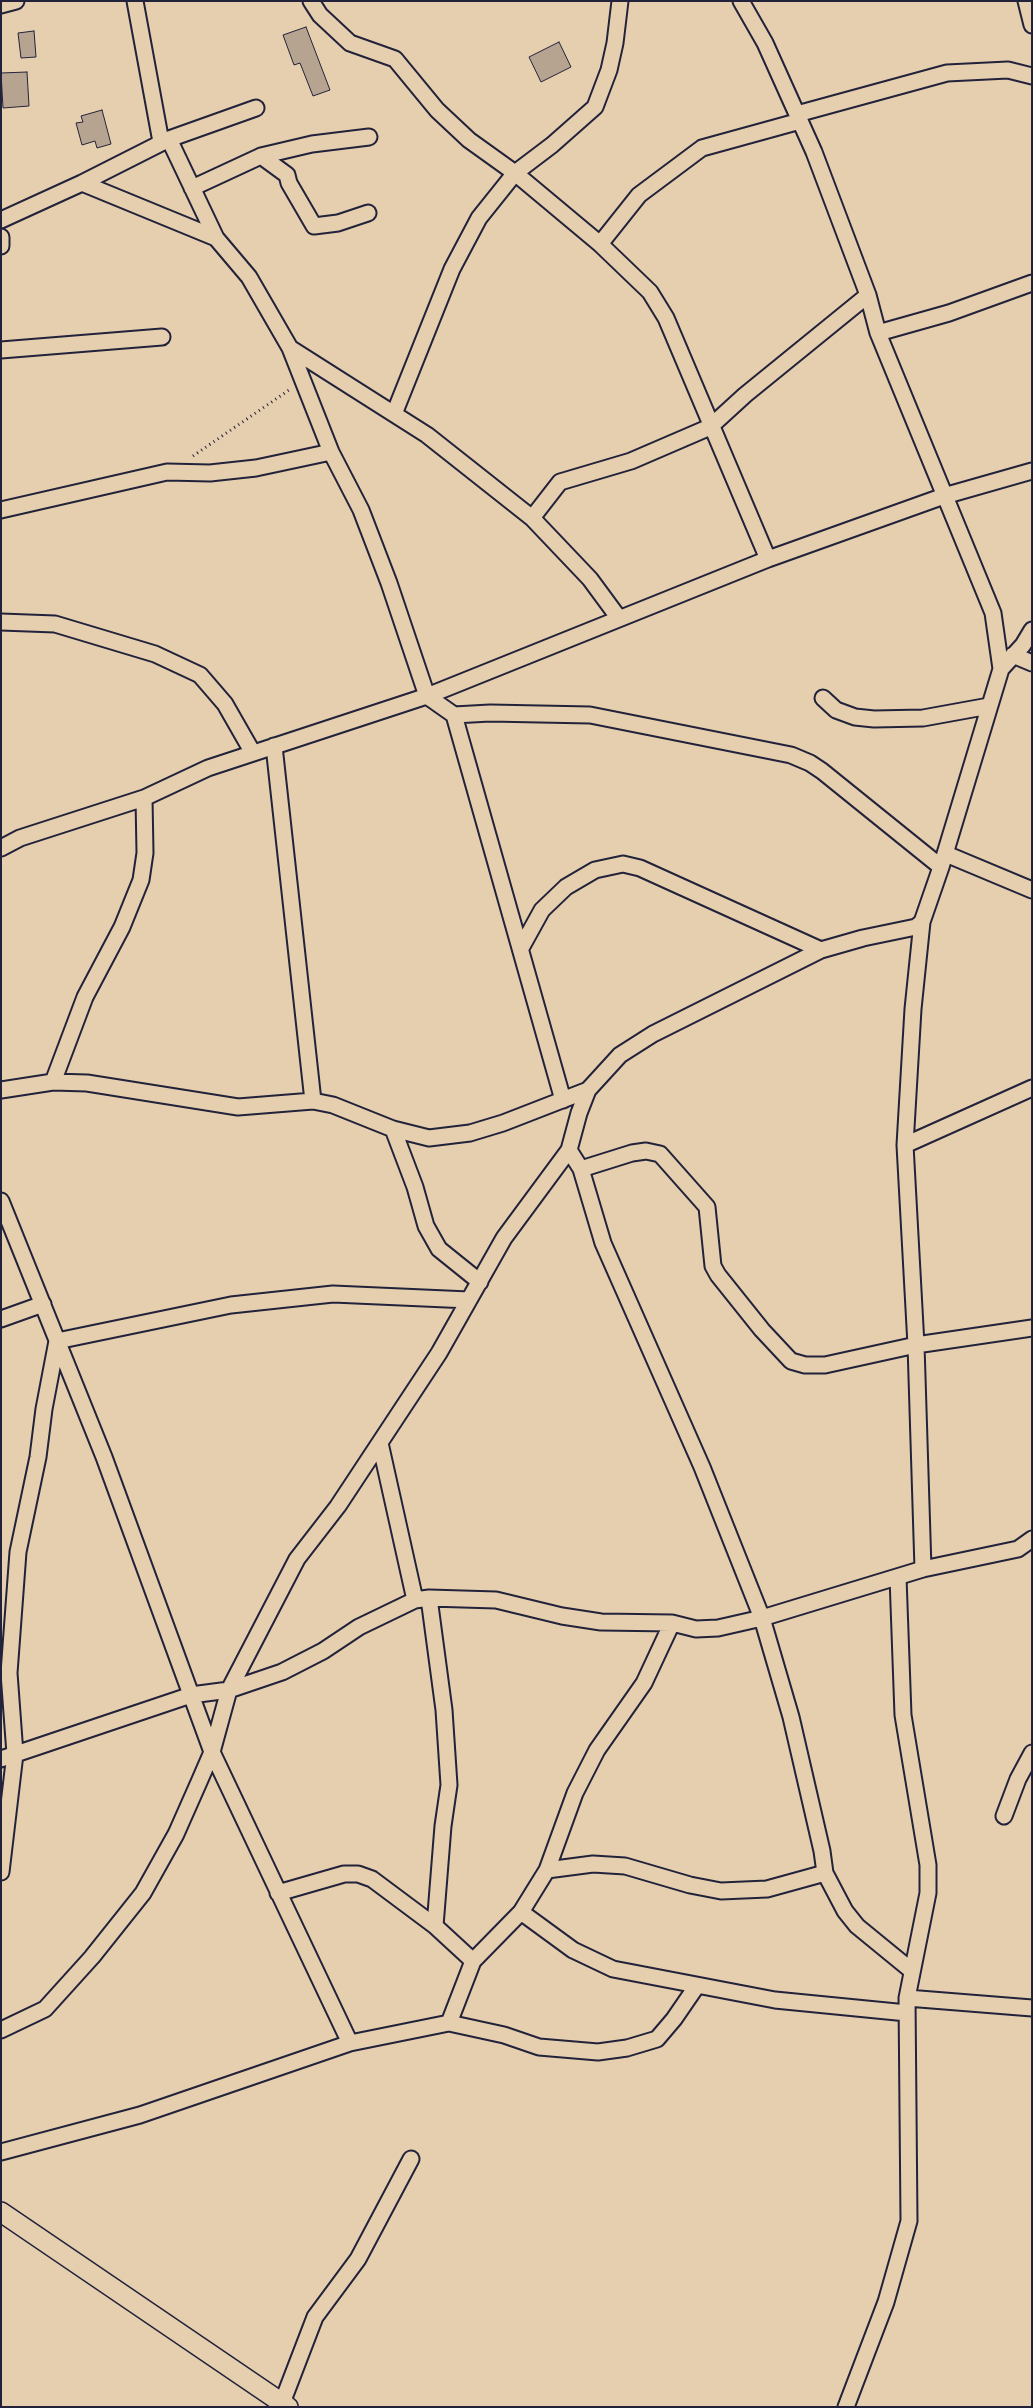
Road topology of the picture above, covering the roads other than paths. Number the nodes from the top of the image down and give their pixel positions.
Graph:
1 (16, 1) edge
2 (135, 1) edge
3 (311, 1) edge
4 (620, 1) edge
5 (742, 1) edge
6 (1026, 1) edge
7 (1, 5) edge
8 (1032, 25) edge
9 (1032, 76) edge
10 (256, 108) dead end
11 (799, 118) junction
12 (369, 137) dead end
13 (165, 141) junction
14 (261, 156) junction
15 (515, 174) junction
16 (82, 183) junction
17 (192, 188) junction
18 (368, 213) dead end
19 (1, 220) edge
20 (1, 237) edge
21 (216, 238) junction
22 (600, 244) junction
23 (1, 246) edge
24 (1032, 284) edge
25 (868, 295) junction
26 (878, 332) junction
27 (162, 337) dead end
28 (290, 348) junction
29 (1, 350) edge
30 (394, 414) junction
31 (710, 427) junction
32 (332, 452) junction
33 (1032, 472) edge
34 (944, 496) junction
35 (1, 510) edge
36 (532, 518) junction
37 (768, 559) junction
38 (618, 617) junction
39 (1, 622) edge
40 (1032, 630) edge
41 (1013, 655) junction
42 (1032, 663) edge
43 (1001, 669) junction
44 (427, 696) junction
45 (823, 698) dead end
46 (989, 706) junction
47 (454, 715) junction
48 (274, 746) junction
49 (253, 753) junction
50 (144, 798) junction
51 (1, 848) edge
52 (944, 860) junction
53 (1032, 890) edge
54 (922, 922) junction
55 (521, 948) junction
56 (821, 950) junction
57 (53, 1082) junction
58 (1, 1090) edge
59 (588, 1090) junction
60 (1030, 1092) edge
61 (563, 1100) junction
62 (314, 1101) junction
63 (393, 1129) junction
64 (905, 1144) junction
65 (569, 1150) junction
66 (581, 1169) junction
67 (1, 1201) edge
68 (480, 1282) junction
69 (469, 1300) junction
70 (43, 1304) junction
71 (1, 1319) edge
72 (1032, 1328) edge
73 (57, 1341) junction
74 (916, 1345) junction
75 (380, 1443) junction
76 (1032, 1539) edge
77 (1025, 1553) edge
78 (923, 1569) junction
79 (898, 1577) junction
80 (422, 1599) junction
81 (762, 1618) junction
82 (672, 1623) junction
83 (229, 1690) junction
84 (192, 1695) junction
85 (212, 1752) junction
86 (1032, 1753) edge
87 (8, 1757) edge
88 (1004, 1816) dead end
89 (546, 1870) junction
90 (1, 1872) edge
91 (825, 1873) junction
92 (278, 1893) junction
93 (521, 1912) junction
94 (435, 1926) junction
95 (473, 1961) junction
96 (912, 1971) junction
97 (696, 1987) junction
98 (907, 2006) junction
99 (1032, 2008) edge
100 (448, 2023) junction
101 (1, 2030) edge
102 (350, 2043) junction
103 (1, 2152) edge
104 (411, 2159) dead end
105 (1, 2212) edge
106 (285, 2405) edge
107 (846, 2407) edge

1 - 7 street
2 - 13 street
3 - 15 street
4 - 15 street
5 - 11 street
6 - 8 street
9 - 11 street
10 - 13 street
11 - 22 street
11 - 25 street
12 - 14 street
13 - 16 street
13 - 17 street
14 - 17 street
14 - 18 street
15 - 22 street
15 - 30 street
16 - 19 street
16 - 21 street
17 - 21 street
20 - 23 street
21 - 28 street
22 - 31 street
24 - 26 street
25 - 26 street
25 - 31 street
26 - 34 street
27 - 29 street
28 - 30 street
28 - 32 street
30 - 36 street
31 - 36 street
31 - 37 street
32 - 35 street
32 - 44 street
33 - 34 street
34 - 37 street
34 - 43 street
36 - 38 street
37 - 38 street
38 - 44 street
39 - 49 street
40 - 41 street
41 - 42 street
41 - 43 street
43 - 46 street
44 - 47 street
44 - 48 street
45 - 46 street
46 - 52 street
47 - 52 street
47 - 55 street
48 - 49 street
48 - 62 street
49 - 50 street
50 - 51 street
50 - 57 street
52 - 53 street
52 - 54 street
54 - 56 street
54 - 64 street
55 - 56 street
55 - 61 street
56 - 59 street
57 - 58 street
57 - 62 street
59 - 61 street
59 - 65 street
60 - 64 street
61 - 63 street
62 - 63 street
63 - 68 street
64 - 74 street
65 - 66 street
65 - 68 street
66 - 74 street
66 - 81 street
67 - 70 street
68 - 69 street
69 - 73 street
69 - 75 street
70 - 71 street
70 - 73 street
72 - 74 street
73 - 84 street
73 - 87 street
74 - 78 street
75 - 80 street
75 - 83 street
76 - 77 street
77 - 78 street
78 - 79 street
79 - 81 street
79 - 96 street
80 - 82 street
80 - 83 street
80 - 94 street
81 - 82 street
81 - 91 street
82 - 89 street
83 - 84 street
83 - 85 street
84 - 85 street
84 - 87 street
85 - 92 street
85 - 101 street
86 - 88 street
87 - 90 street
89 - 91 street
89 - 93 street
91 - 96 street
92 - 94 street
92 - 102 street
93 - 95 street
93 - 97 street
94 - 95 street
95 - 100 street
96 - 98 street
97 - 98 street
97 - 100 street
98 - 99 street
98 - 107 street
100 - 102 street
102 - 103 street
104 - 106 street
105 - 106 street

